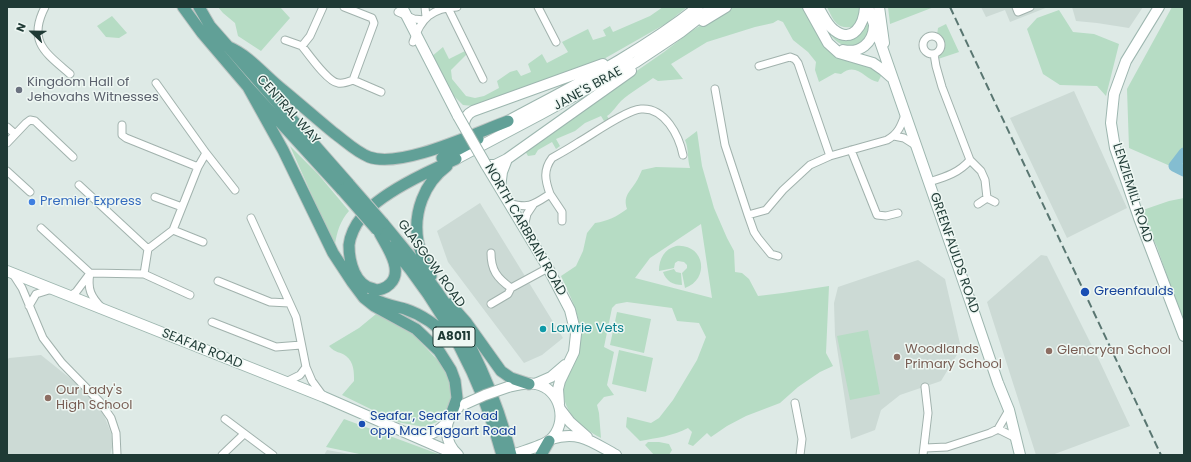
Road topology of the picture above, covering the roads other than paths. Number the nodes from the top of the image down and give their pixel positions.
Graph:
1 (45, 7) edge
2 (183, 7) edge
3 (199, 7) edge
4 (323, 7) edge
5 (344, 7) edge
6 (424, 7) edge
7 (457, 7) edge
8 (538, 7) edge
9 (713, 7) edge
10 (726, 7) edge
11 (808, 7) edge
12 (818, 7) edge
13 (866, 7) edge
14 (879, 7) edge
15 (1016, 7) edge
16 (1030, 7) edge
17 (1159, 7) edge
18 (451, 8) edge
19 (695, 9) edge
20 (400, 11) edge
21 (425, 19) junction
22 (874, 26) junction
23 (681, 32) junction
24 (414, 38) junction
25 (285, 40) dead end
26 (556, 42) dead end
27 (302, 46) junction
28 (229, 47) junction
29 (835, 50) junction
30 (635, 51) junction
31 (884, 52) junction
32 (650, 54) junction
33 (934, 54) dead end
34 (759, 66) dead end
35 (70, 74) dead end
36 (483, 79) dead end
37 (353, 80) junction
38 (893, 80) junction
39 (156, 83) dead end
40 (248, 87) junction
41 (715, 89) dead end
42 (381, 92) dead end
43 (451, 103) junction
44 (466, 114) junction
45 (905, 115) junction
46 (508, 121) junction
47 (122, 125) dead end
48 (7, 127) edge
49 (15, 134) junction
50 (894, 136) junction
51 (7, 143) edge
52 (915, 146) junction
53 (851, 150) junction
54 (206, 153) junction
55 (683, 155) dead end
56 (830, 156) junction
57 (73, 157) dead end
58 (456, 159) junction
59 (507, 159) junction
60 (970, 160) junction
61 (486, 164) junction
62 (198, 167) junction
63 (7, 171) edge
64 (929, 182) junction
65 (79, 186) dead end
66 (345, 187) junction
67 (500, 188) junction
68 (235, 190) dead end
69 (30, 192) dead end
70 (550, 194) junction
71 (155, 197) dead end
72 (987, 198) junction
73 (995, 202) dead end
74 (509, 203) junction
75 (978, 204) dead end
76 (533, 205) junction
77 (182, 207) junction
78 (898, 213) dead end
79 (748, 215) junction
80 (251, 218) dead end
81 (562, 221) dead end
82 (524, 227) junction
83 (41, 228) dead end
84 (380, 229) junction
85 (173, 230) junction
86 (203, 242) dead end
87 (148, 249) junction
88 (491, 253) dead end
89 (778, 256) dead end
90 (548, 268) junction
91 (345, 270) junction
92 (10, 272) edge
93 (90, 273) junction
94 (144, 274) junction
95 (218, 281) dead end
96 (511, 288) junction
97 (52, 289) junction
98 (360, 291) junction
99 (437, 291) junction
100 (190, 295) dead end
101 (70, 296) junction
102 (289, 303) junction
103 (491, 304) dead end
104 (29, 306) junction
105 (104, 310) junction
106 (212, 322) dead end
107 (1184, 336) edge
108 (301, 345) junction
109 (465, 355) junction
110 (571, 360) junction
111 (306, 367) junction
112 (286, 382) junction
113 (532, 384) junction
114 (925, 387) dead end
115 (324, 397) junction
116 (796, 403) dead end
117 (559, 406) junction
118 (1009, 410) junction
119 (450, 416) junction
120 (225, 418) dead end
121 (396, 429) junction
122 (998, 429) junction
123 (244, 434) junction
124 (1016, 438) junction
125 (550, 440) junction
126 (592, 441) junction
127 (924, 452) edge
128 (117, 455) edge
129 (222, 455) edge
130 (273, 455) edge
131 (458, 455) edge
132 (502, 455) edge
133 (512, 455) edge
134 (541, 455) edge
135 (616, 455) edge
136 (800, 455) edge
137 (1020, 455) edge

1 - 35 street
2 - 40 main road, CENTRAL WAY / A8011
3 - 28 main road, CENTRAL WAY / A8011
4 - 27 street
5 - 37 street
6 - 21 street
7 - 18 street
8 - 26 street
9 - 23 street, JANE'S BRAE
10 - 23 street
11 - 29 street
12 - 13 street
13 - 22 street
14 - 31 street
15 - 16 street
17 - 107 street, LENZIEMILL ROAD
18 - 21 street
18 - 36 street
19 - 30 street, JANE'S BRAE
20 - 21 street
20 - 24 street, NORTH CARBRAIN ROAD
21 - 24 street
22 - 29 street
22 - 31 street
23 - 32 street, JANE'S BRAE
24 - 43 street, NORTH CARBRAIN ROAD
25 - 27 street
27 - 37 street
28 - 46 main road
28 - 66 main road, CENTRAL WAY / A8011
29 - 38 street
30 - 44 street
30 - 46 street, JANE'S BRAE
31 - 38 street, GREENFAULDS ROAD
32 - 58 street, JANE'S BRAE
32 - 59 street
33 - 60 street
34 - 56 street
37 - 42 street
38 - 45 street, GREENFAULDS ROAD
39 - 54 street
40 - 66 main road, CENTRAL WAY / A8011
40 - 91 main road
41 - 79 street
43 - 44 street, NORTH CARBRAIN ROAD
43 - 44 street
44 - 61 street, NORTH CARBRAIN ROAD, bridge
45 - 50 street
45 - 52 street, GREENFAULDS ROAD
46 - 91 main road
47 - 62 street
48 - 49 street
49 - 51 street
49 - 57 street
50 - 52 street
50 - 53 street
52 - 64 street, GREENFAULDS ROAD
53 - 56 street
53 - 78 street
54 - 62 street
54 - 68 street
55 - 70 street
56 - 79 street
58 - 84 main road
58 - 99 main road
59 - 61 street
59 - 67 street
60 - 64 street
60 - 72 street
61 - 67 street, NORTH CARBRAIN ROAD
62 - 77 street
63 - 69 street
64 - 118 street, GREENFAULDS ROAD
65 - 87 street
66 - 84 main road, CENTRAL WAY / A8011, bridge
67 - 74 street, NORTH CARBRAIN ROAD
70 - 76 street
70 - 81 street
71 - 77 street
72 - 73 street
72 - 75 street
74 - 76 street
74 - 82 street, NORTH CARBRAIN ROAD
76 - 82 street
77 - 85 street
79 - 89 street
80 - 102 street
82 - 90 street, NORTH CARBRAIN ROAD
83 - 93 street
84 - 99 main road, GLASGOW ROAD / A8011
84 - 109 main road, GLASGOW ROAD / A8011
85 - 86 street
85 - 87 street
87 - 94 street
88 - 96 street
90 - 96 street
90 - 110 street, NORTH CARBRAIN ROAD
91 - 98 main road
92 - 97 street, SEAFAR ROAD
92 - 104 street
93 - 94 street
93 - 101 street
93 - 105 street
94 - 100 street
95 - 102 street
96 - 103 street
97 - 101 street, SEAFAR ROAD
97 - 104 street
98 - 109 main road
98 - 119 main road
99 - 113 main road
99 - 133 main road, GLASGOW ROAD / A8011
101 - 105 street, SEAFAR ROAD
102 - 108 street
104 - 128 street
105 - 112 street, SEAFAR ROAD
106 - 108 street
108 - 111 street
109 - 132 main road, GLASGOW ROAD / A8011
110 - 113 street
110 - 117 street, NORTH CARBRAIN ROAD
111 - 112 street
111 - 115 street
112 - 115 street, SEAFAR ROAD
113 - 117 street
113 - 119 street, SEAFAR ROAD, bridge
114 - 127 street
115 - 121 street, SEAFAR ROAD
116 - 136 street
117 - 125 street, NORTH CARBRAIN ROAD
117 - 126 street
118 - 122 street
118 - 124 street, GREENFAULDS ROAD
119 - 121 street, SEAFAR ROAD
119 - 131 street
120 - 123 street
121 - 131 street, SEAFAR ROAD
122 - 124 street
122 - 127 street
123 - 129 street
123 - 130 street
124 - 137 street, GREENFAULDS ROAD
125 - 126 street
125 - 133 street
125 - 134 main road
126 - 135 street

